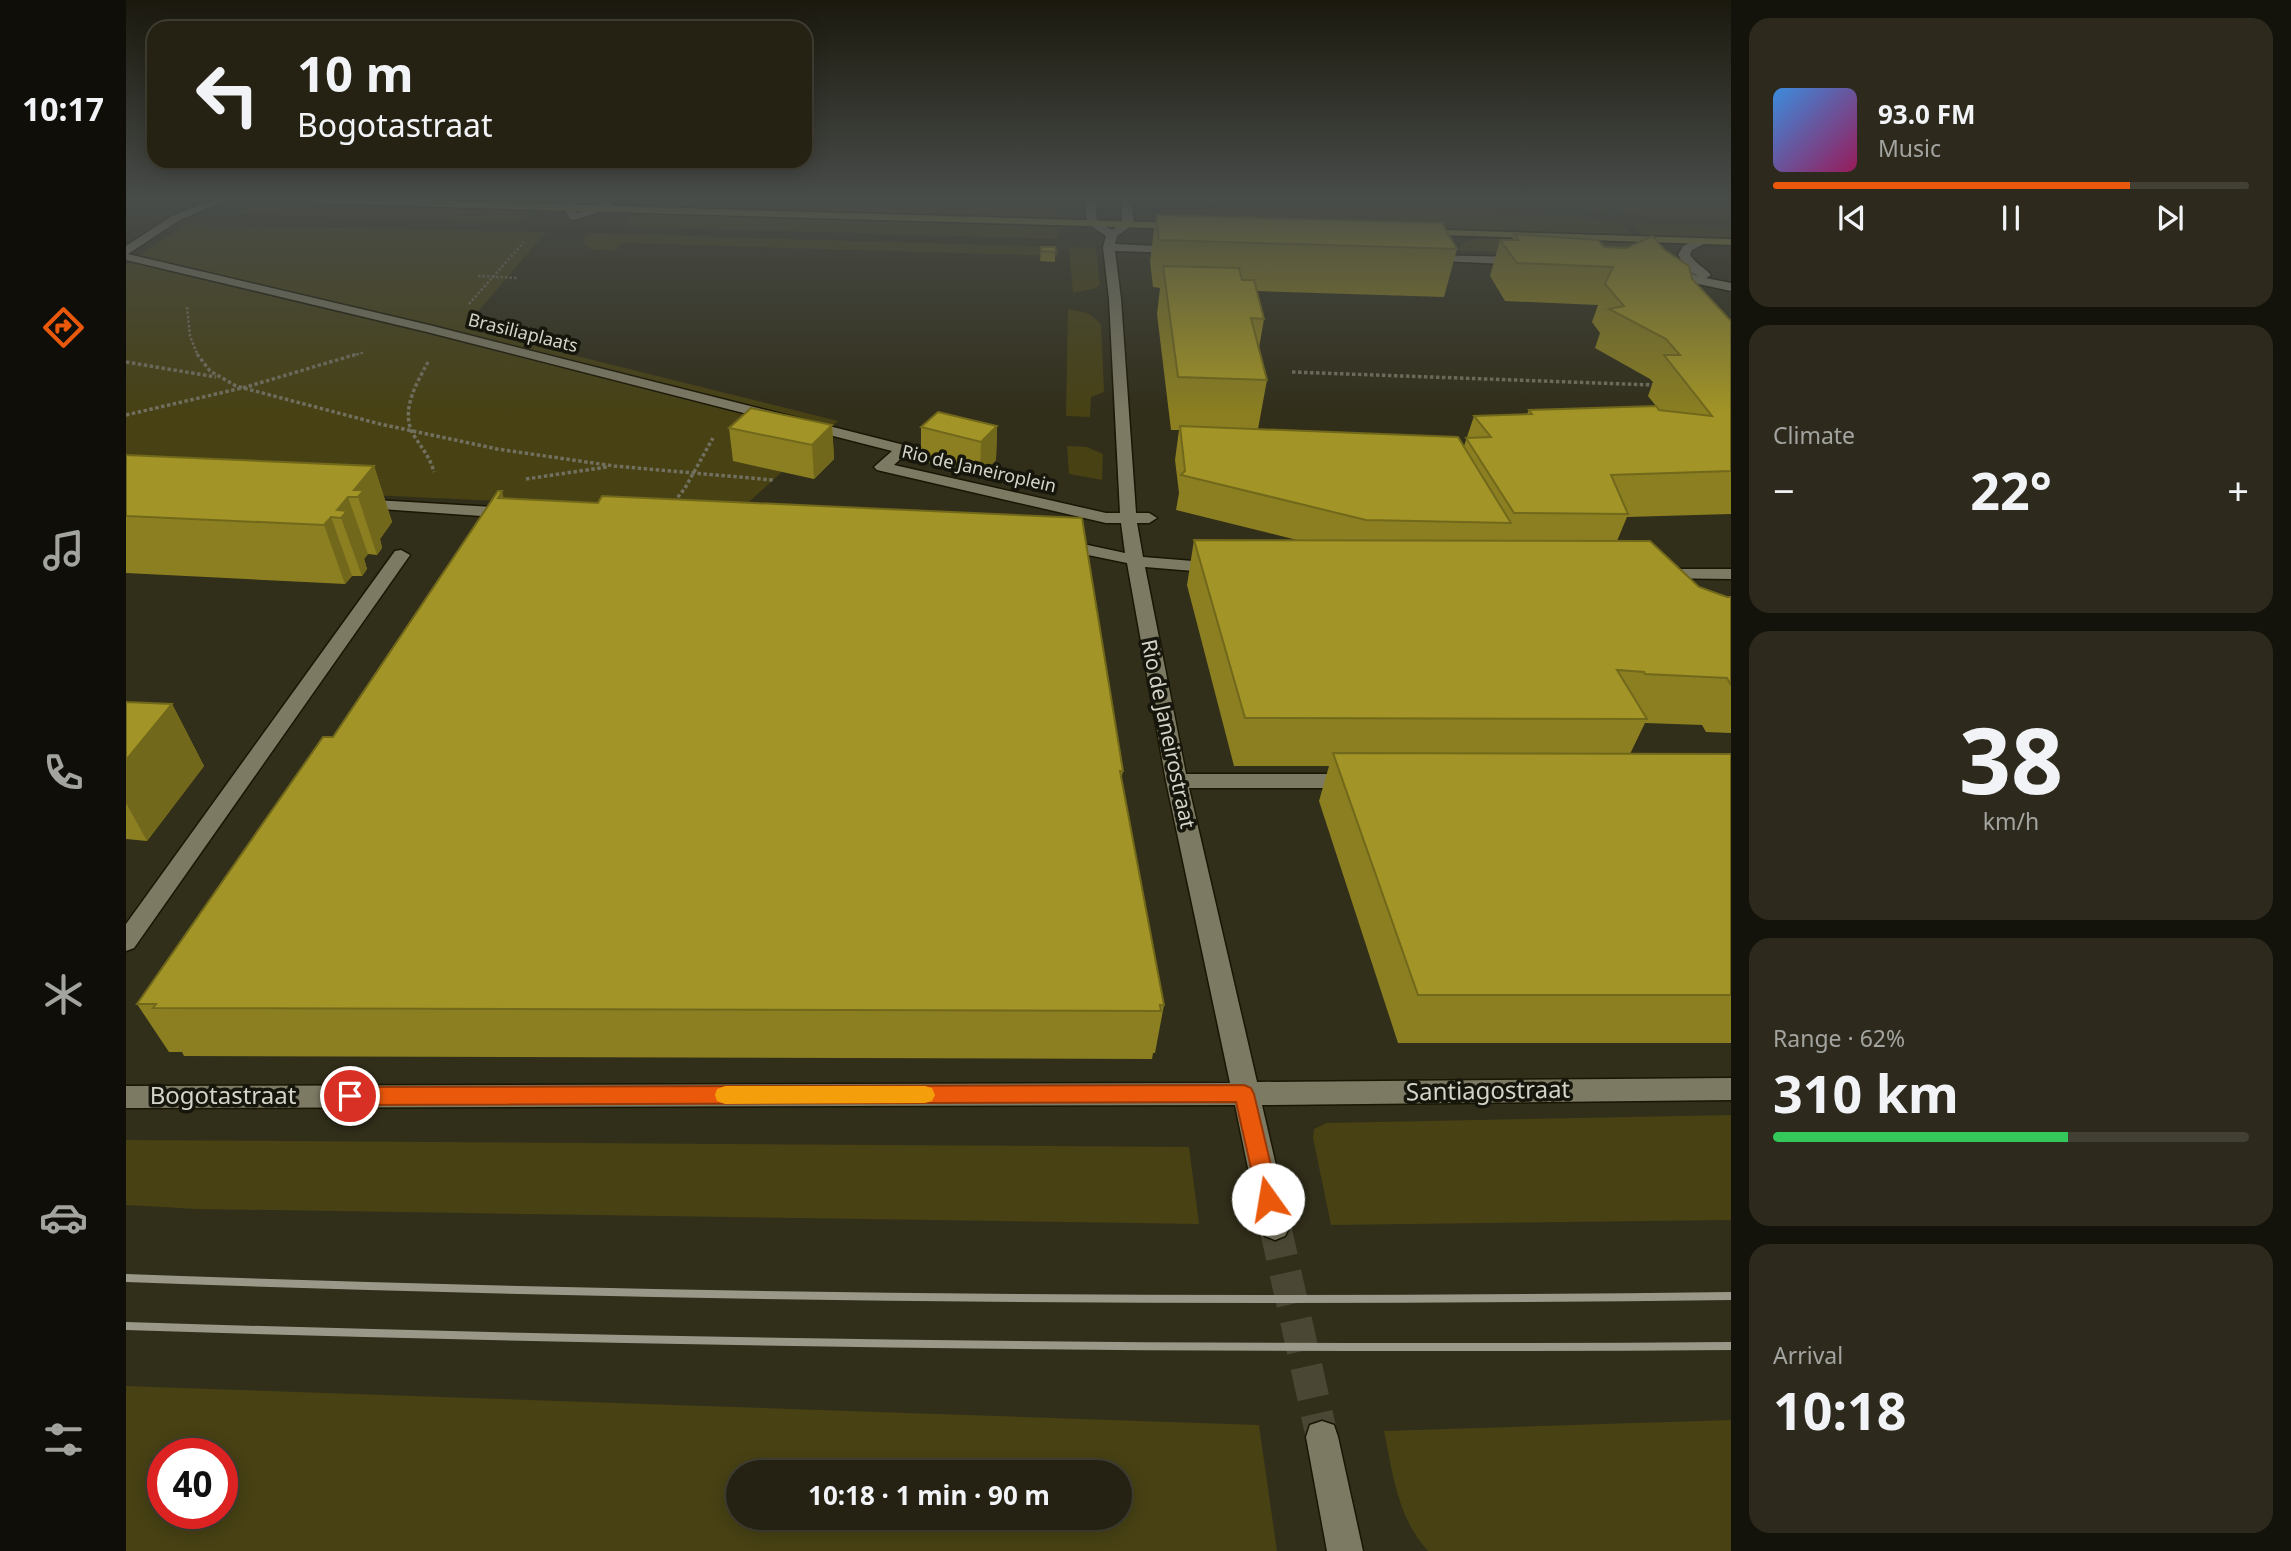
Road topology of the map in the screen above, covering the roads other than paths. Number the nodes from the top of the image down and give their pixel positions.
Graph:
1 (188, 269) edge
2 (1112, 269) edge
3 (1675, 269) edge
4 (1697, 269) edge
5 (1724, 288) edge
6 (828, 430) joint
7 (340, 504) edge
8 (528, 513) edge
9 (1128, 518) junction
10 (1149, 518) dead end
11 (1042, 543) edge
12 (401, 555) dead end
13 (1135, 561) junction
14 (1229, 568) edge
15 (1641, 574) edge
16 (1731, 574) edge
17 (1177, 781) junction
18 (1371, 781) edge
19 (126, 942) edge
20 (1731, 1089) edge
21 (1244, 1094) junction
22 (126, 1097) edge
23 (1275, 1226) tunnel mouth
24 (1322, 1437) tunnel mouth
25 (1345, 1551) edge

1 - 6 street, Brasiliaplaats
2 - 9 street, Rio de Janeirostraat
3 - 5 street
4 - 5 street
6 - 9 street, Rio de Janeiroplein
7 - 8 street
9 - 10 street
9 - 13 street, Rio de Janeirostraat
11 - 13 street
12 - 19 street
13 - 14 street
13 - 17 street, Rio de Janeirostraat
15 - 16 street
17 - 18 street
17 - 21 street, Rio de Janeirostraat
20 - 21 street, Santiagostraat
21 - 22 street, Bogotastraat
21 - 23 street, Rio de Janeirostraat
24 - 25 street

